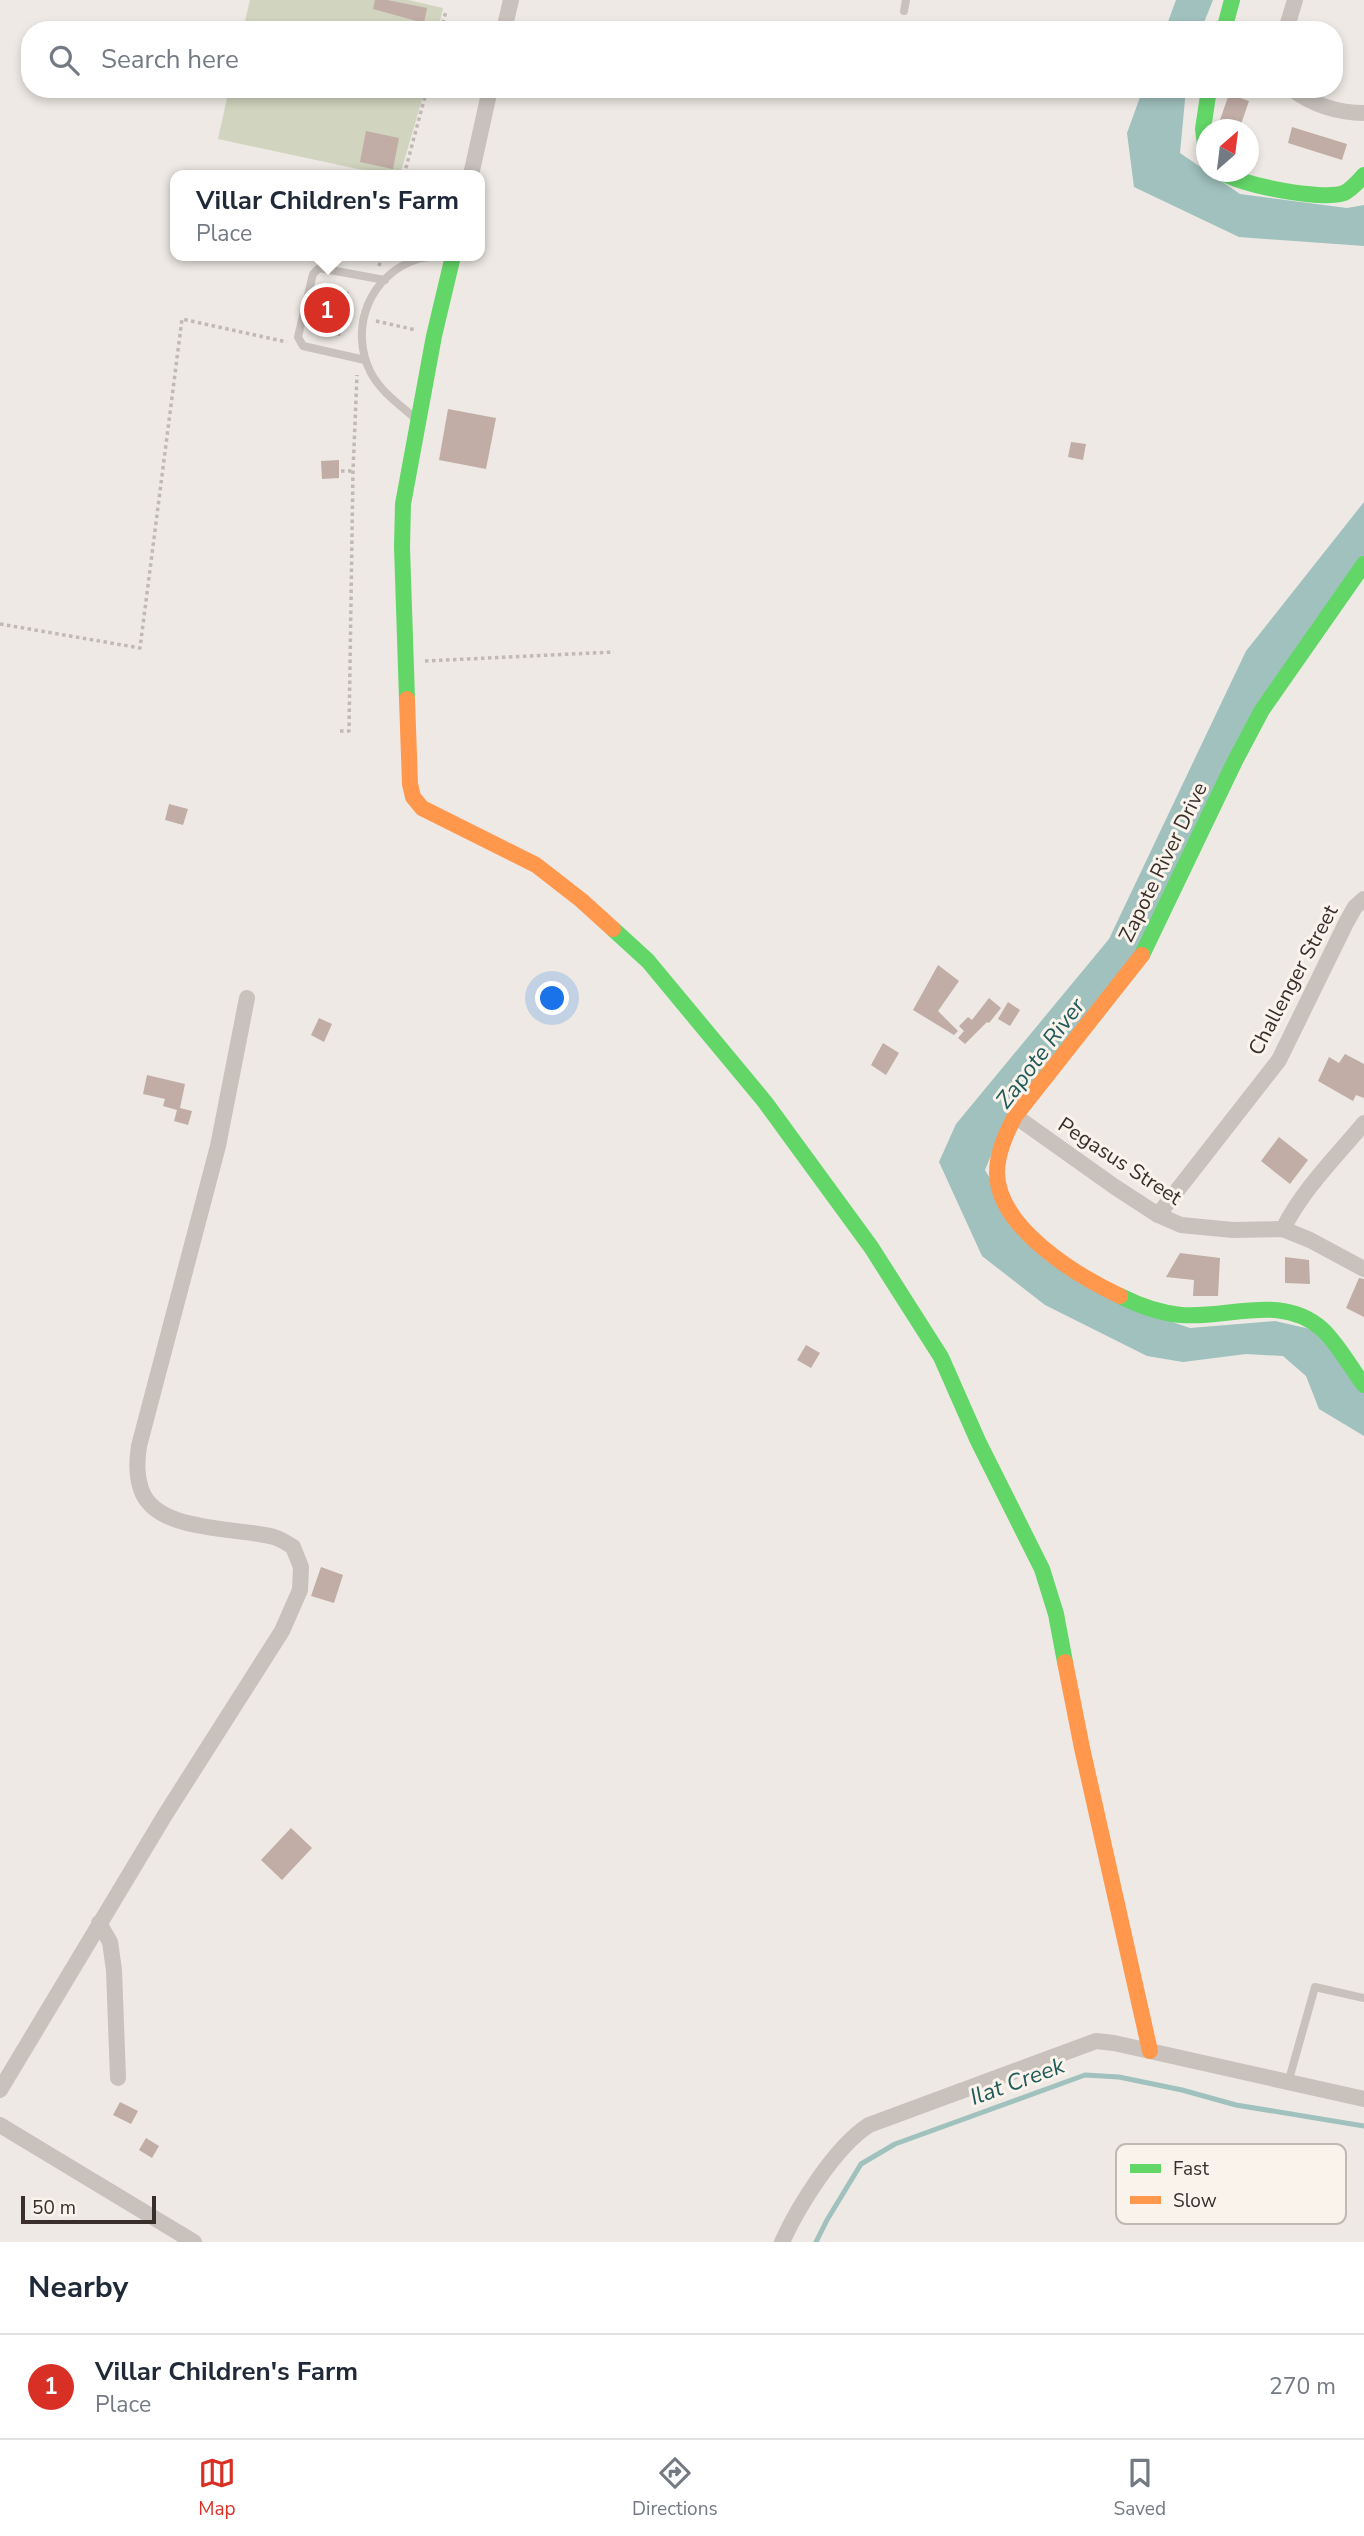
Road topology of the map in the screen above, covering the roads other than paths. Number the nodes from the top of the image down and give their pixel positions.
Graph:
1 (511, 0) edge
2 (906, 0) edge
3 (1232, 0) edge
4 (1295, 0) edge
5 (904, 11) dead end
6 (506, 21) edge
7 (1226, 21) edge
8 (1289, 21) edge
9 (488, 98) edge
10 (1207, 98) edge
11 (1306, 98) edge
12 (1364, 113) edge
13 (1204, 119) edge
14 (472, 170) edge
15 (1364, 175) edge
16 (1251, 182) edge
17 (413, 261) edge
18 (452, 261) edge
19 (385, 280) junction
20 (362, 359) junction
21 (419, 421) junction
22 (1364, 564) edge
23 (1364, 899) edge
24 (247, 998) dead end
25 (1015, 1116) junction
26 (1364, 1123) edge
27 (1357, 1145) edge
28 (1158, 1214) junction
29 (1283, 1229) junction
30 (1364, 1269) edge
31 (1364, 1385) edge
32 (99, 1923) junction
33 (1364, 1998) edge
34 (1150, 2051) junction
35 (118, 2078) dead end
36 (1288, 2083) junction
37 (0, 2090) edge
38 (1364, 2099) edge
39 (0, 2125) edge
40 (194, 2242) edge
41 (782, 2242) edge

1 - 6 street
2 - 5 lane
3 - 7 street
4 - 8 street
9 - 14 street
10 - 13 street
11 - 12 street
15 - 16 street
17 - 19 lane
18 - 21 street
19 - 20 lane
19 - 20 lane
20 - 21 lane
21 - 34 street
22 - 25 street, Zapote River Drive
23 - 28 street, Challenger Street
24 - 32 street
25 - 28 street, Pegasus Street
25 - 31 street, Zapote River Drive
26 - 27 street
27 - 29 street
28 - 29 street, Pegasus Street
29 - 30 street, Pegasus Street
32 - 35 street
32 - 37 street
33 - 36 lane
34 - 36 street
34 - 41 street
36 - 38 street
39 - 40 street

